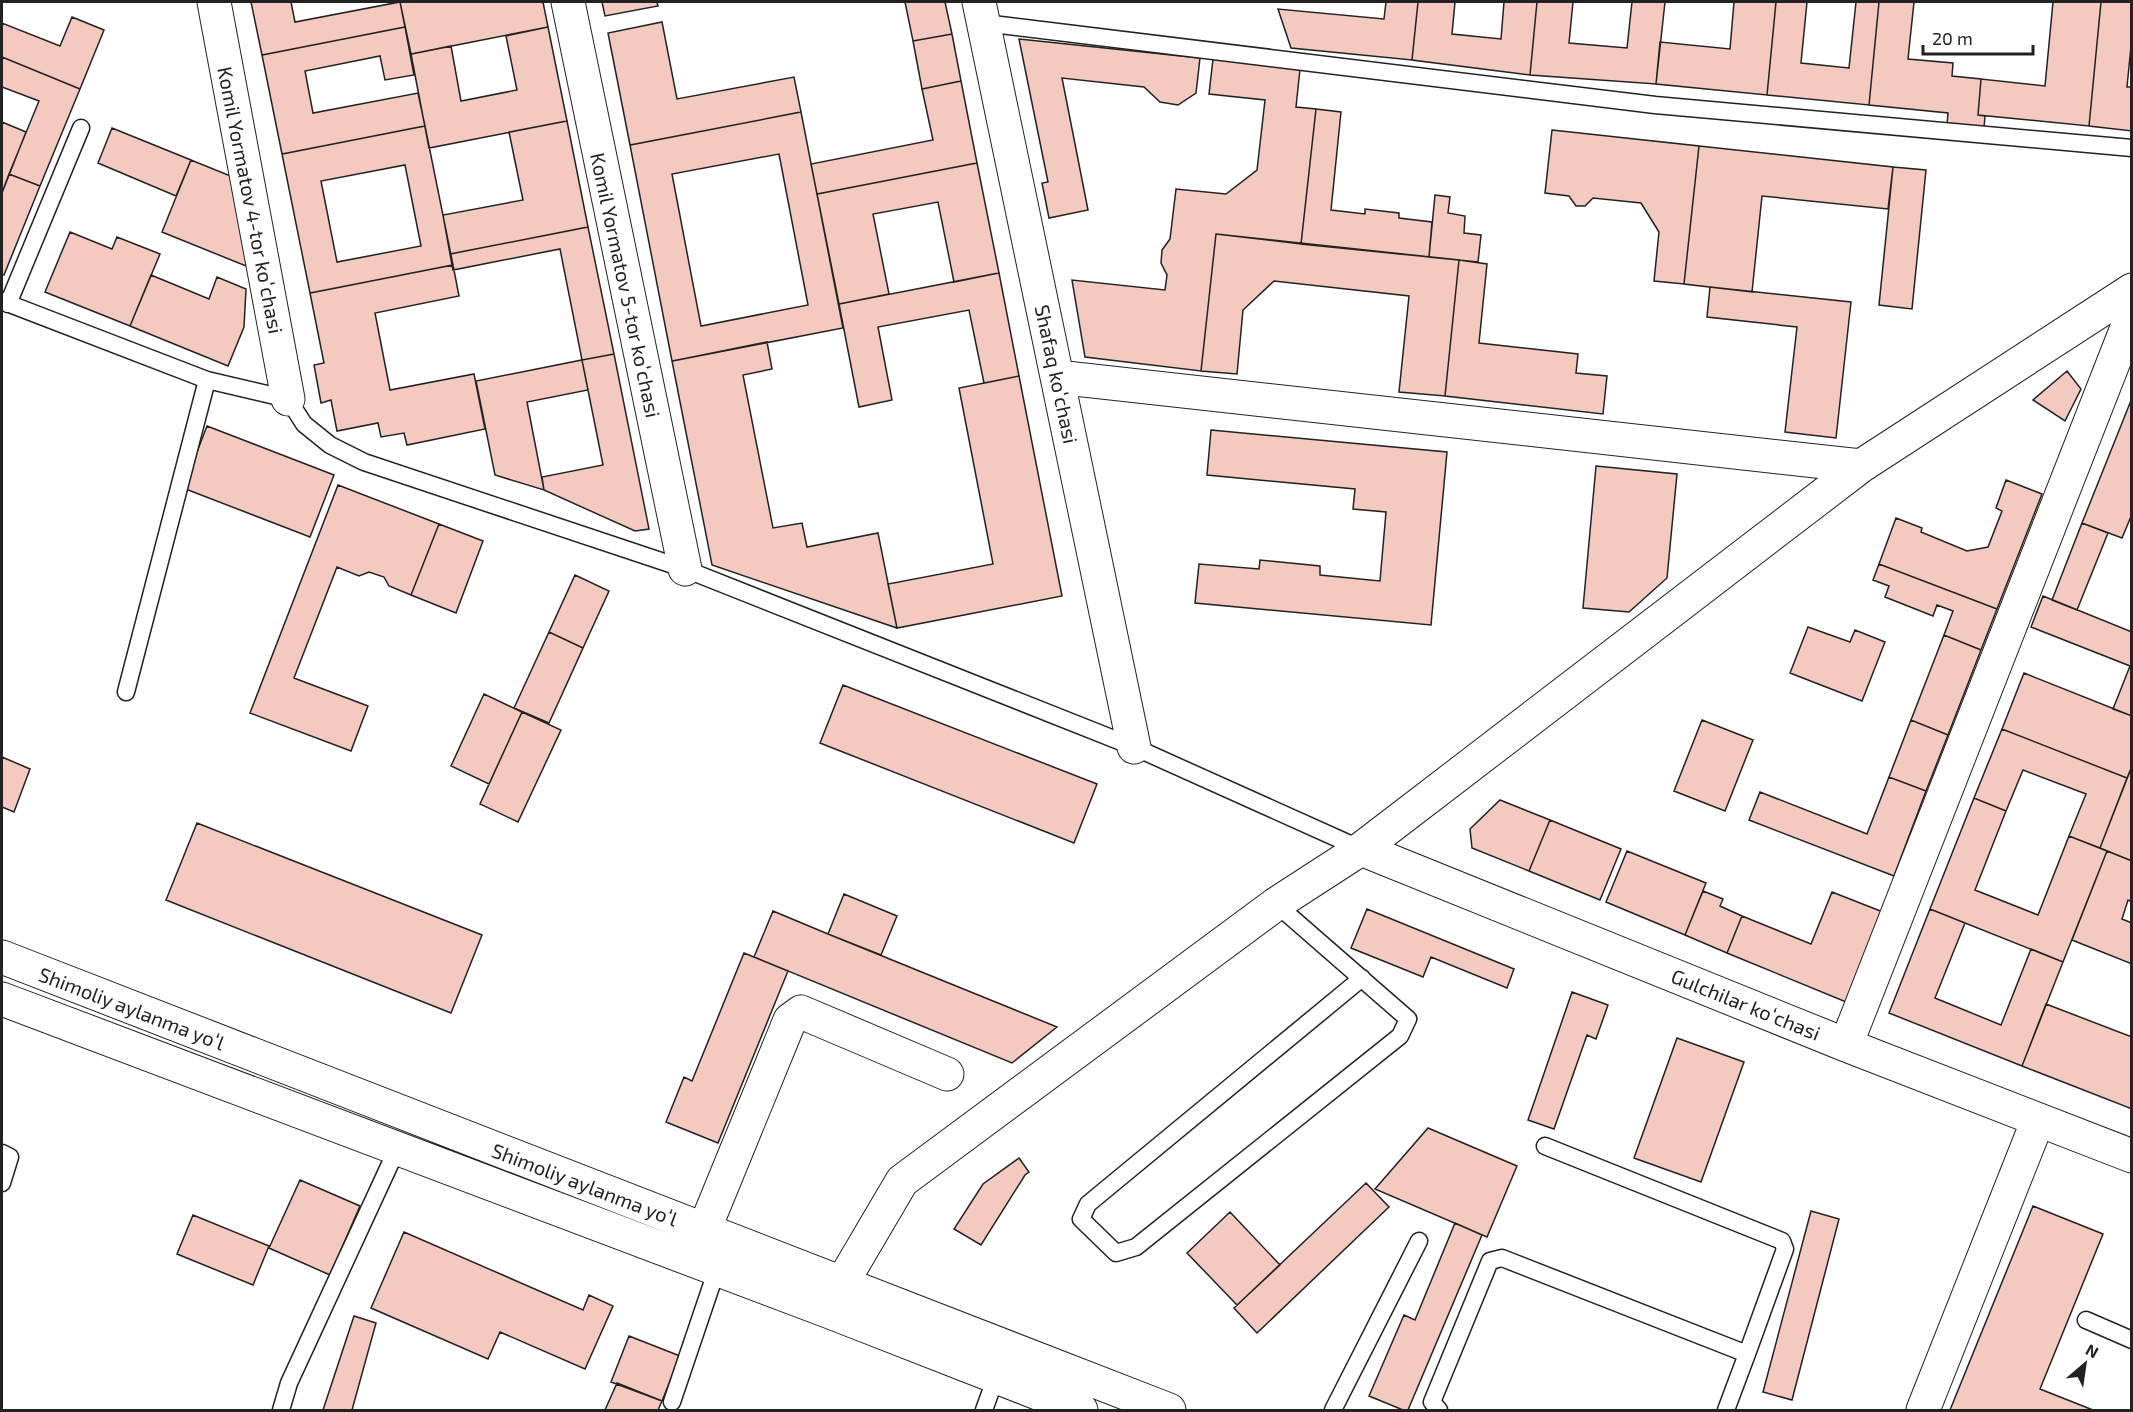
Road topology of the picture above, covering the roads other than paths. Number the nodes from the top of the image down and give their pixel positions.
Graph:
1 (214, 2) edge
2 (568, 2) edge
3 (981, 12) edge
4 (81, 128) dead end
5 (2132, 148) edge
6 (2132, 290) edge
7 (5, 302) edge
8 (2132, 315) edge
9 (1057, 377) junction
10 (207, 380) junction
11 (288, 399) junction
12 (1861, 466) junction
13 (685, 569) junction
14 (126, 692) dead end
15 (1134, 747) junction
16 (1361, 849) junction
17 (1276, 904) junction
18 (2, 957) edge
19 (1362, 978) junction
20 (2, 999) edge
21 (1846, 1045) junction
22 (947, 1074) dead end
23 (2038, 1120) junction
24 (1545, 1146) dead end
25 (397, 1149) junction
26 (2, 1153) edge
27 (2132, 1156) edge
28 (522, 1159) junction
29 (2, 1183) edge
30 (512, 1191) junction
31 (704, 1230) junction
32 (1419, 1240) dead end
33 (717, 1269) junction
34 (842, 1284) junction
35 (2086, 1320) dead end
36 (2132, 1340) edge
37 (1747, 1354) junction
38 (996, 1377) junction
39 (672, 1402) dead end
40 (281, 1410) edge
41 (984, 1410) edge
42 (1081, 1410) edge
43 (1169, 1410) edge
44 (1332, 1410) edge
45 (1439, 1410) edge
46 (1726, 1410) edge
47 (1923, 1410) edge

1 - 11 street, Komil Yormatov 4-tor koʻchasi
2 - 13 street, Komil Yormatov 5-tor koʻchasi
3 - 5 lane
3 - 9 street, Shafaq koʻchasi
4 - 7 lane
6 - 12 street
7 - 10 lane
8 - 21 street
9 - 12 street
9 - 15 street, Shafaq koʻchasi
10 - 11 lane
10 - 14 lane
11 - 13 lane
12 - 16 street
13 - 15 lane
15 - 16 lane
16 - 17 street
16 - 21 street, Gulchilar koʻchasi
17 - 19 lane
17 - 34 street
18 - 28 street, Shimoliy aylanma yoʻl
19 - 19 lane
20 - 25 street, Shimoliy aylanma yoʻl
21 - 23 street, Gulchilar koʻchasi
22 - 31 street
23 - 27 street, Gulchilar koʻchasi
23 - 47 street
24 - 37 lane
25 - 30 street, Shimoliy aylanma yoʻl
25 - 40 lane
26 - 29 lane
28 - 30 street
28 - 31 street, Shimoliy aylanma yoʻl
30 - 33 street, Shimoliy aylanma yoʻl
31 - 34 street, Shimoliy aylanma yoʻl
32 - 44 lane
33 - 38 street, Shimoliy aylanma yoʻl
33 - 39 lane
34 - 43 street, Shimoliy aylanma yoʻl
35 - 36 lane
37 - 45 lane
37 - 46 lane
38 - 41 lane
38 - 42 street, Shimoliy aylanma yoʻl

